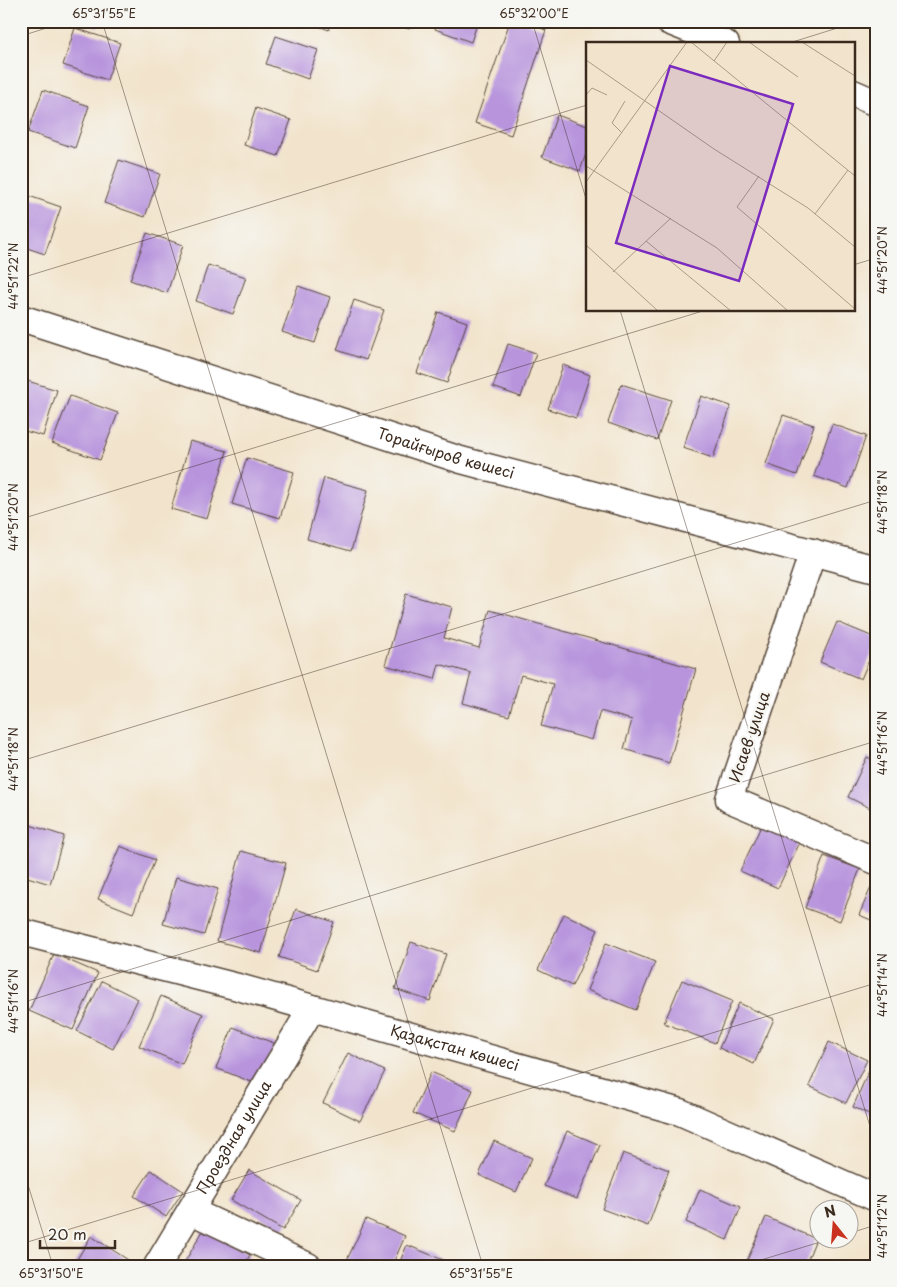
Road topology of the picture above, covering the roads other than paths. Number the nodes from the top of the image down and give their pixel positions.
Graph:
1 (668, 21) edge
2 (721, 42) edge
3 (854, 93) edge
4 (876, 103) edge
5 (21, 318) edge
6 (813, 552) junction
7 (876, 568) edge
8 (876, 861) edge
9 (21, 932) edge
10 (312, 1008) junction
11 (876, 1198) edge
12 (190, 1211) junction
13 (157, 1266) edge
14 (308, 1266) edge

1 - 2 street
3 - 4 street
5 - 6 street, Торайғыров көшесі
6 - 7 street, Торайғыров көшесі
6 - 8 street, Исаев улица
9 - 10 street, Қазақстан көшесі
10 - 11 street, Қазақстан көшесі
10 - 12 street, Проездная улица
12 - 13 street, Проездная улица
12 - 14 street

